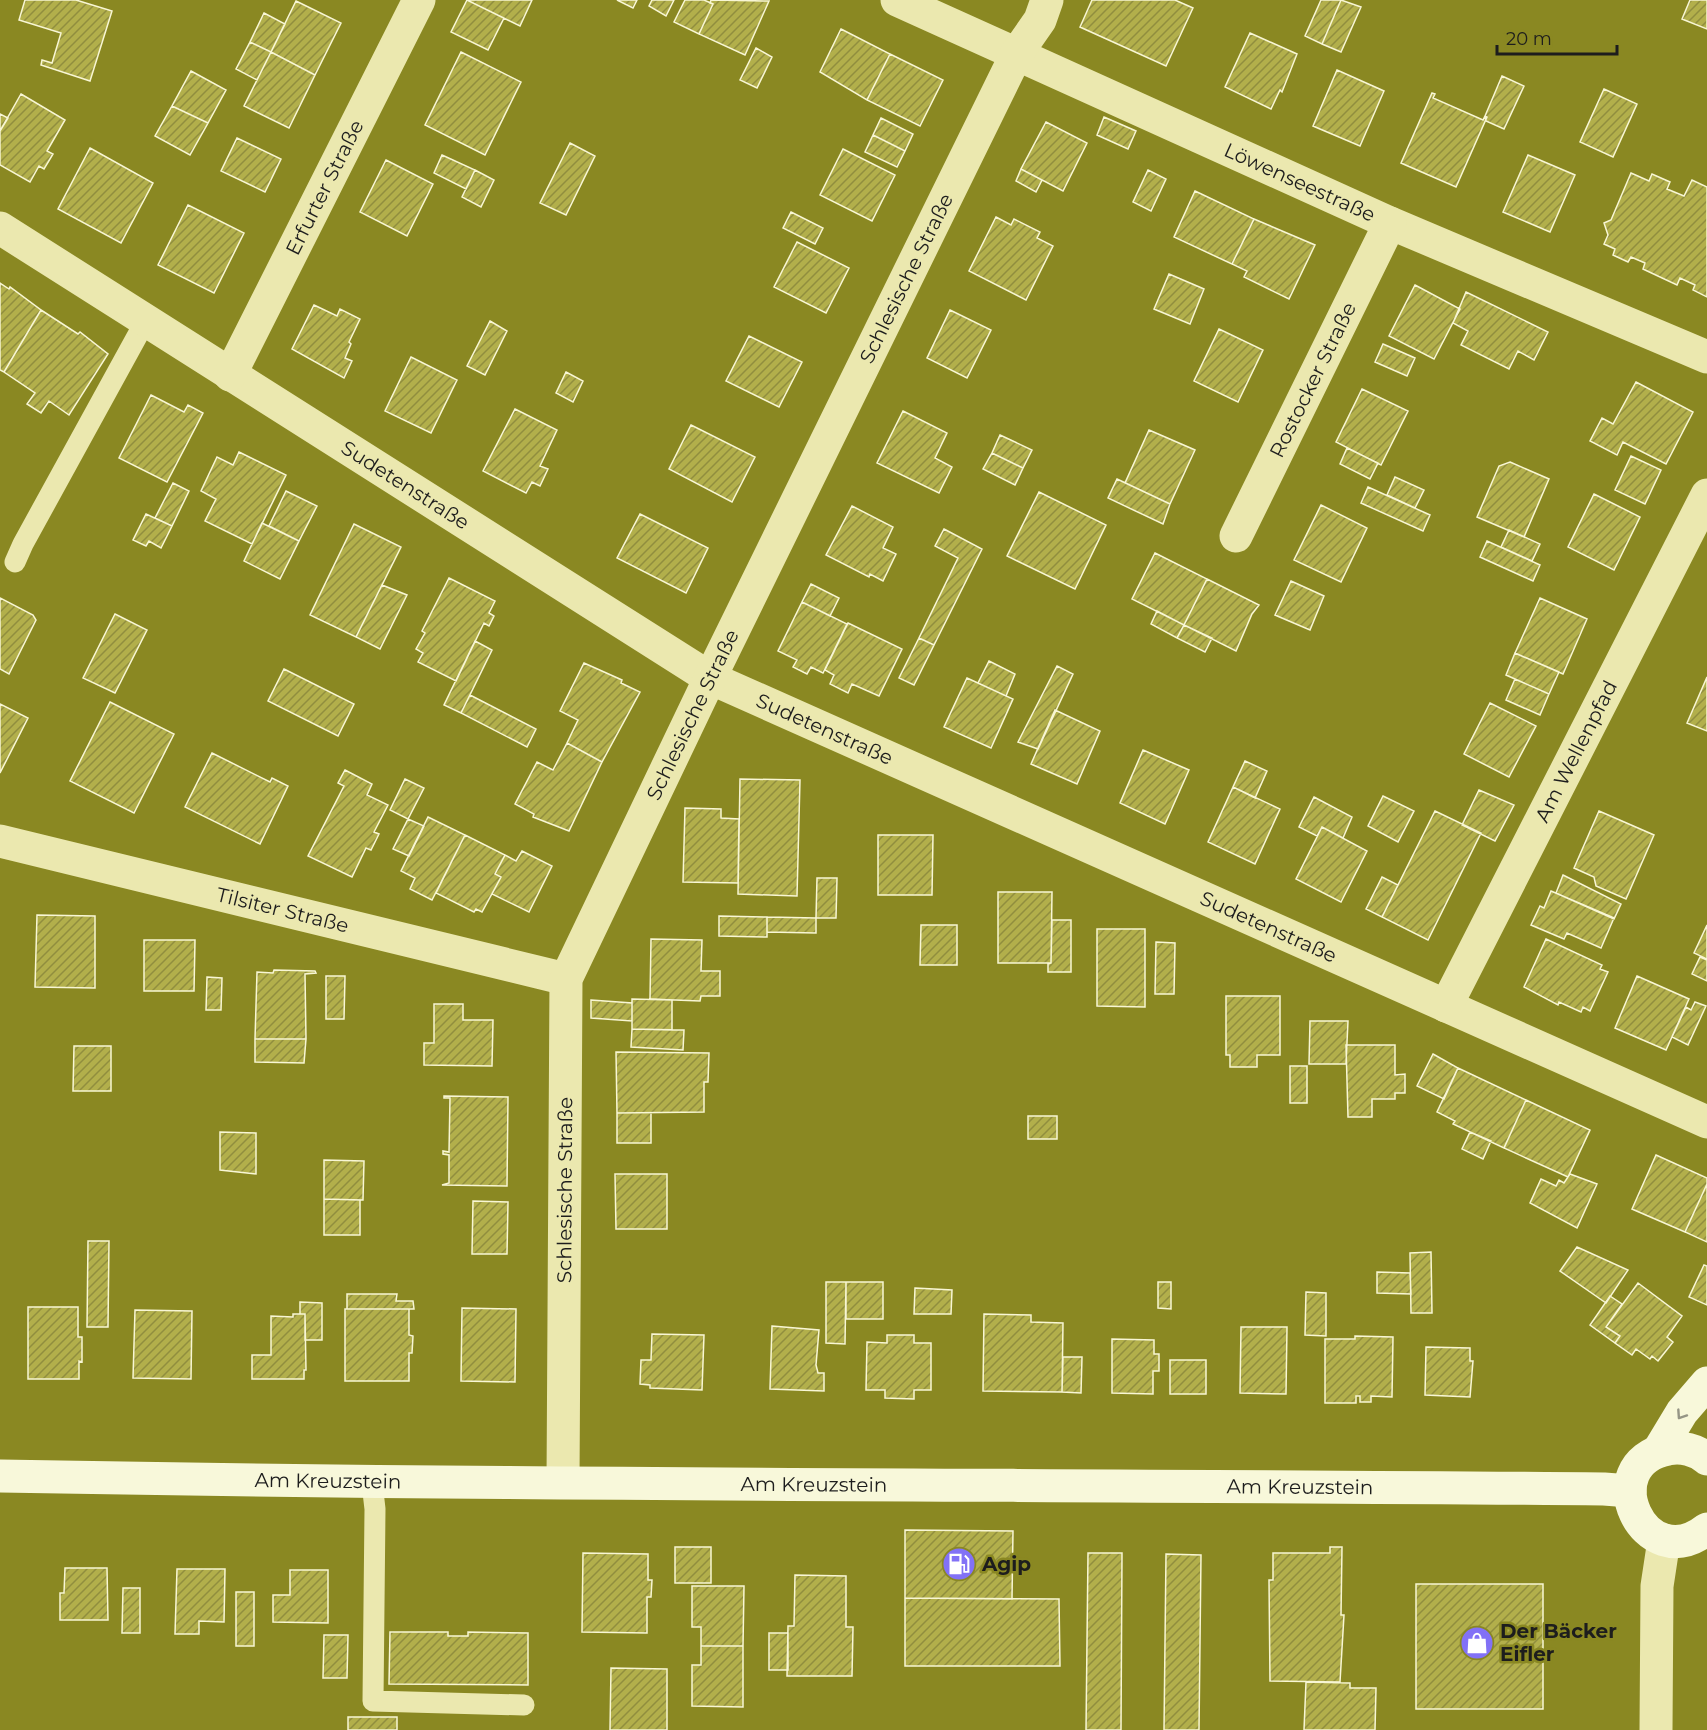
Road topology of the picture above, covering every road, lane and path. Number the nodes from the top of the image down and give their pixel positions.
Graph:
1 (419, 0) edge
2 (897, 0) edge
3 (1047, 0) edge
4 (1017, 53) junction
5 (1390, 223) junction
6 (0, 228) edge
7 (146, 320) junction
8 (1707, 357) edge
9 (230, 375) junction
10 (1707, 495) edge
11 (1236, 536) dead end
12 (15, 562) dead end
13 (710, 678) junction
14 (0, 841) edge
15 (566, 978) junction
16 (1446, 1006) junction
17 (1707, 1122) edge
18 (1707, 1383) edge
19 (1659, 1450) junction
20 (1707, 1459) edge
21 (0, 1476) edge
22 (563, 1482) junction
23 (372, 1483) junction
24 (1630, 1491) junction
25 (1707, 1529) edge
26 (1664, 1540) junction
27 (524, 1705) dead end
28 (1656, 1730) edge

1 - 9 street, Erfurter Straße
2 - 4 street, Löwenseestraße
3 - 4 street, Schlesische Straße
4 - 5 street, Löwenseestraße
4 - 13 street, Schlesische Straße
5 - 8 street, Löwenseestraße
5 - 11 street, Rostocker Straße
6 - 7 street, Sudetenstraße
7 - 9 street, Sudetenstraße
7 - 12 lane
9 - 13 street, Sudetenstraße
10 - 16 street, Am Wellenpfad
13 - 15 street, Schlesische Straße
13 - 16 street, Sudetenstraße
14 - 15 street, Tilsiter Straße
15 - 22 street, Schlesische Straße
16 - 17 street, Sudetenstraße
18 -> 19 street
19 - 20 street
19 - 24 street
21 - 23 street, Am Kreuzstein
22 - 23 street, Am Kreuzstein
22 - 24 street, Am Kreuzstein
23 - 27 lane
24 - 26 street
25 - 26 street
26 - 28 street

